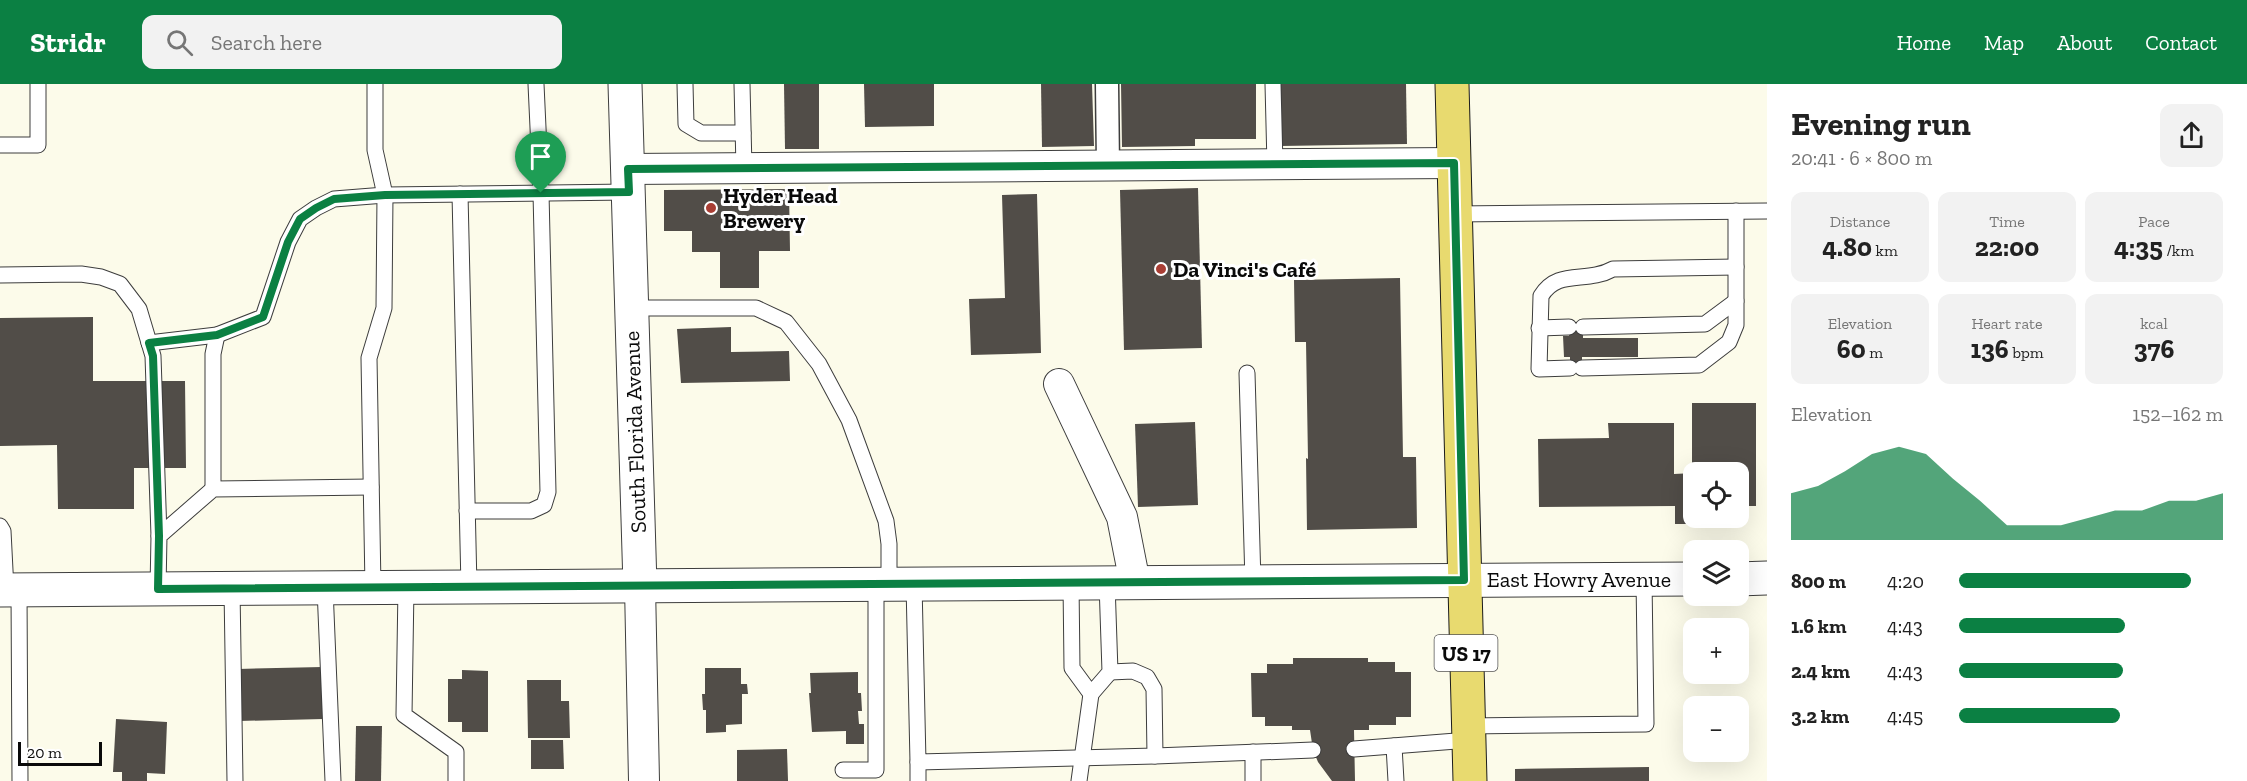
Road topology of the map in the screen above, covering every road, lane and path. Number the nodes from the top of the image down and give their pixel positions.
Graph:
1 (38, 84) edge
2 (375, 84) edge
3 (536, 84) edge
4 (625, 84) edge
5 (685, 84) edge
6 (742, 84) edge
7 (1107, 84) edge
8 (1273, 84) edge
9 (1452, 84) edge
10 (743, 133) junction
11 (0, 145) edge
12 (1454, 163) junction
13 (1275, 165) junction
14 (1108, 166) junction
15 (744, 168) junction
16 (628, 181) junction
17 (541, 193) junction
18 (460, 194) junction
19 (385, 195) junction
20 (1736, 211) junction
21 (1767, 211) edge
22 (1455, 214) junction
23 (1736, 267) junction
24 (0, 275) edge
25 (1736, 301) junction
26 (632, 308) junction
27 (1539, 328) junction
28 (217, 335) junction
29 (149, 343) junction
30 (1247, 373) dead end
31 (1059, 384) dead end
32 (371, 487) junction
33 (213, 489) junction
34 (467, 511) junction
35 (0, 526) edge
36 (159, 536) junction
37 (1767, 578) edge
38 (1644, 579) junction
39 (1683, 579) edge
40 (1749, 579) edge
41 (1464, 580) junction
42 (1253, 582) junction
43 (1071, 583) junction
44 (1121, 583) junction
45 (893, 584) junction
46 (640, 586) junction
47 (373, 587) junction
48 (406, 587) junction
49 (469, 587) junction
50 (325, 588) junction
51 (158, 589) junction
52 (232, 589) junction
53 (8, 590) edge
54 (1110, 672) junction
55 (1091, 694) junction
56 (1469, 733) junction
57 (1394, 746) junction
58 (1354, 749) dead end
59 (1313, 750) dead end
60 (1253, 752) junction
61 (1155, 756) junction
62 (1082, 757) junction
63 (918, 762) junction
64 (843, 770) dead end
65 (20, 781) edge
66 (235, 781) edge
67 (333, 781) edge
68 (456, 781) edge
69 (644, 781) edge
70 (918, 781) edge
71 (1079, 781) edge
72 (1253, 781) edge
73 (1396, 781) edge
74 (1470, 781) edge

1 - 11 lane
2 - 19 lane
3 - 17 lane
4 - 16 street, South Florida Avenue
5 - 10 lane
6 - 10 lane
7 - 14 street
8 - 13 lane
9 - 12 main road, US 17
10 - 15 lane
12 - 13 street
12 - 22 main road, US 17
13 - 14 street
14 - 15 street
15 - 16 street
16 - 17 lane
16 - 26 street, South Florida Avenue
17 - 18 lane
17 - 34 lane
18 - 19 lane
18 - 34 lane
19 - 28 lane
19 - 32 lane
20 - 21 lane
20 - 22 lane
20 - 23 lane
22 - 41 main road, US 17
23 - 25 lane
23 - 27 lane
24 - 29 lane
25 - 27 lane
25 - 27 lane
26 - 45 lane
26 - 46 street, South Florida Avenue
28 - 29 lane
28 - 33 lane
29 - 36 lane
30 - 42 lane
31 - 44 street
32 - 33 lane
32 - 47 lane
33 - 36 lane
34 - 49 lane
35 - 53 lane
36 - 51 lane
37 - 40 street
38 - 39 street, East Howry Avenue
38 - 41 street, East Howry Avenue
38 - 56 lane
41 - 42 street, East Howry Avenue
41 - 56 main road, US 17
42 - 44 street, East Howry Avenue
43 - 44 street, East Howry Avenue
43 - 45 street, East Howry Avenue
43 - 55 lane
44 - 54 lane
45 - 46 street, East Howry Avenue
45 - 63 lane
45 - 64 lane
46 - 49 street, East Howry Avenue
46 - 69 street, South Florida Avenue
47 - 48 street, East Howry Avenue
47 - 50 street, East Howry Avenue
48 - 49 street, East Howry Avenue
48 - 68 lane
50 - 52 street, East Howry Avenue
50 - 67 lane
51 - 52 street, East Howry Avenue
51 - 53 street, East Howry Avenue
52 - 66 lane
53 - 65 lane
54 - 55 lane
54 - 61 lane
55 - 62 lane
56 - 57 lane
56 - 74 main road, US 17
57 - 58 lane
57 - 73 lane
59 - 60 lane
60 - 61 lane
60 - 72 lane
61 - 62 lane
62 - 63 lane
62 - 71 lane
63 - 70 lane

